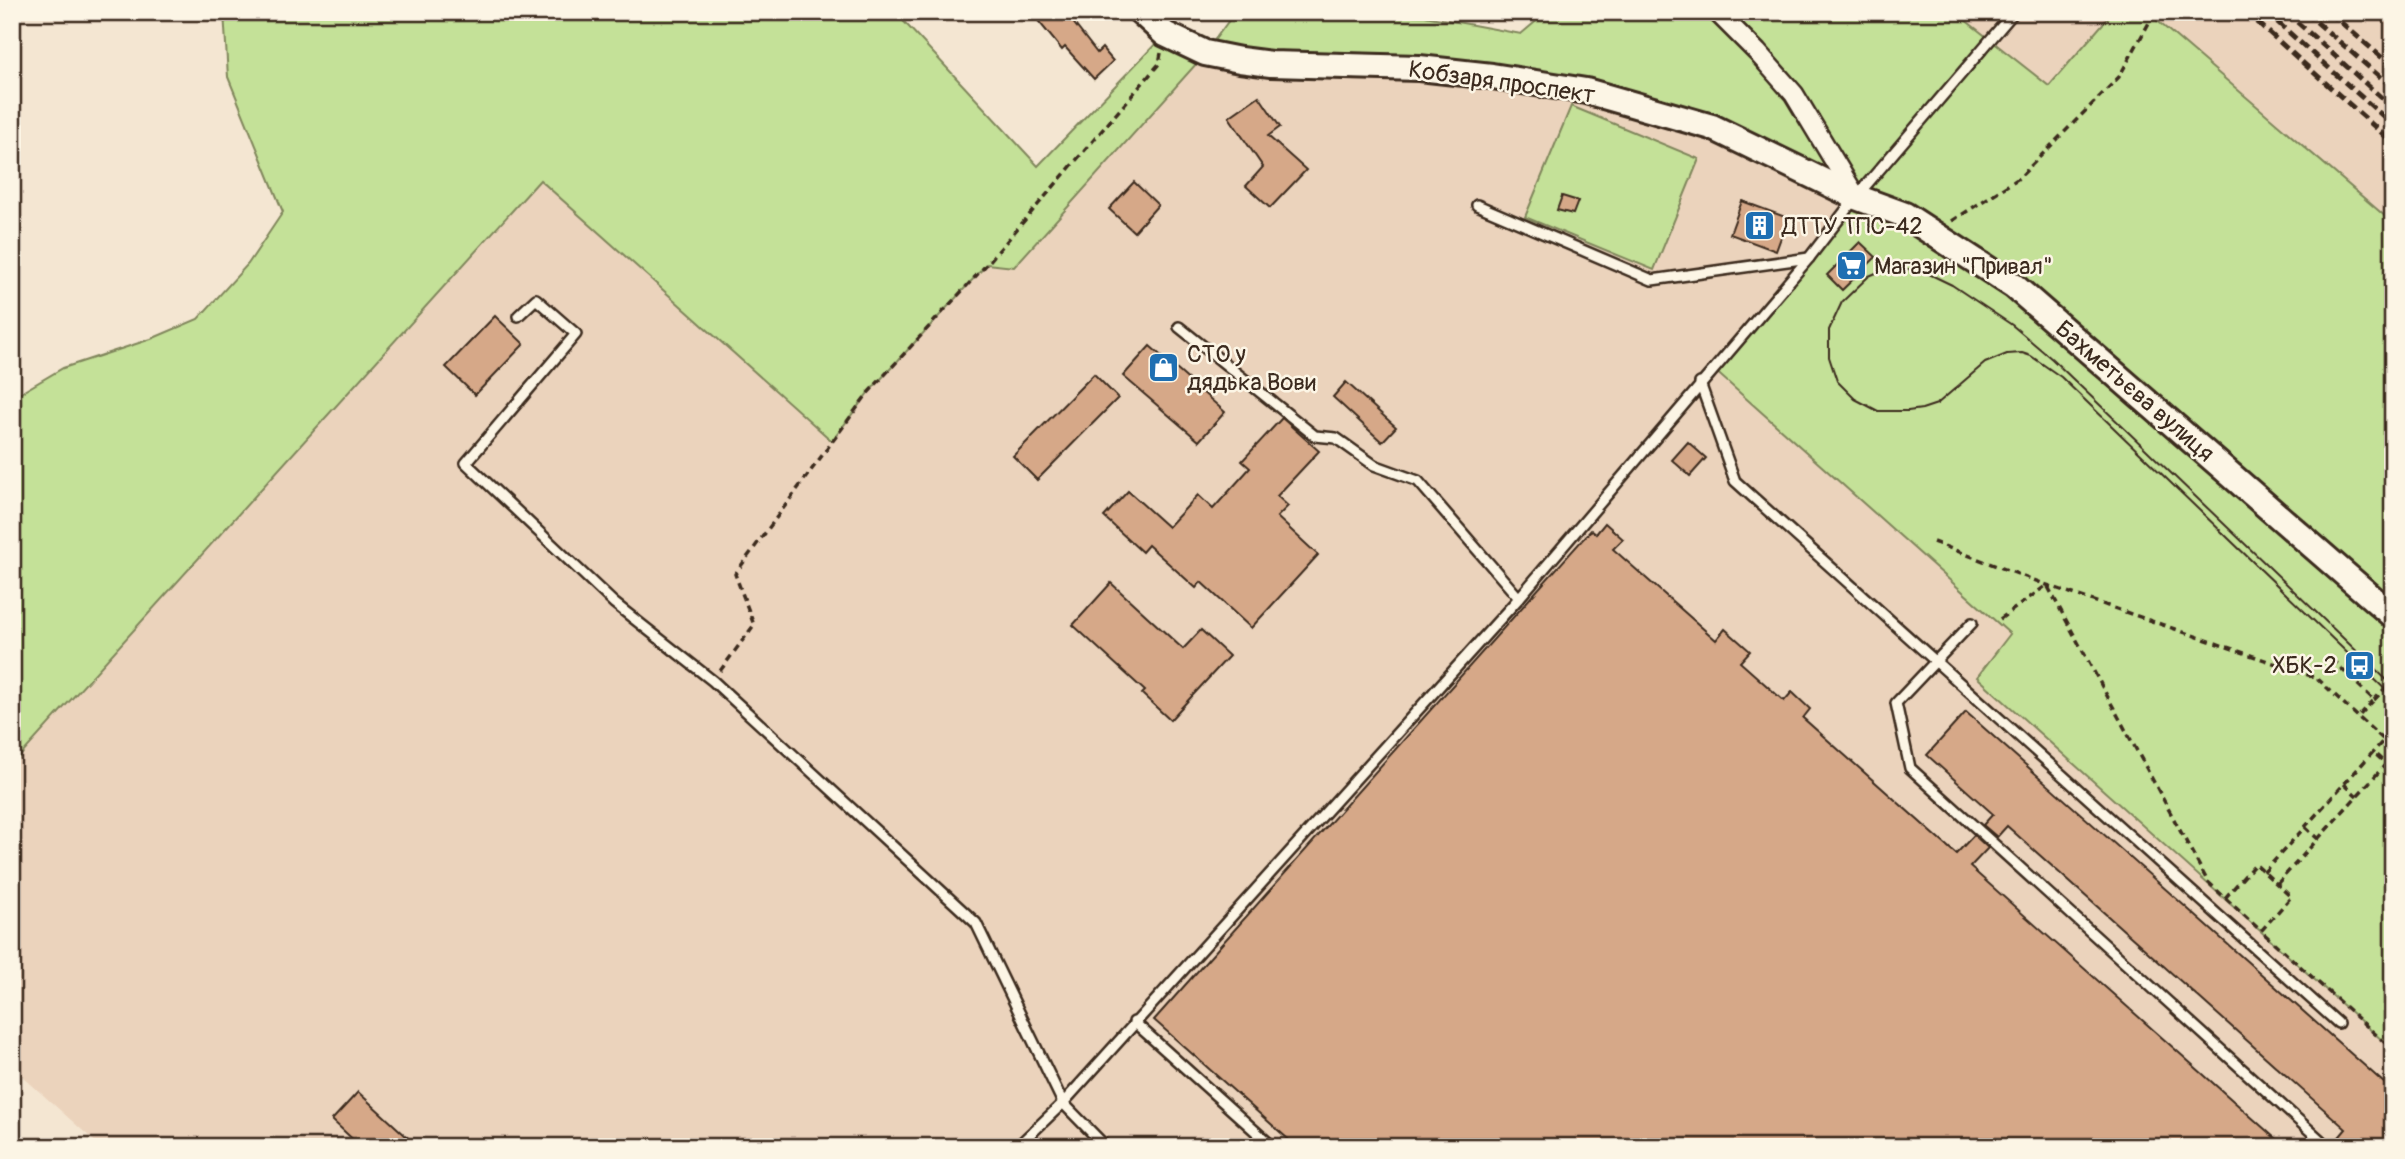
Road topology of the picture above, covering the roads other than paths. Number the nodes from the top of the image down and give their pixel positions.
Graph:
1 (1141, 12) edge
2 (1717, 12) edge
3 (2014, 12) edge
4 (1856, 197) junction
5 (1477, 205) dead end
6 (1809, 258) junction
7 (518, 316) dead end
8 (1179, 327) dead end
9 (1700, 383) junction
10 (1519, 598) junction
11 (2393, 616) edge
12 (1972, 623) dead end
13 (1936, 661) junction
14 (1134, 1022) junction
15 (2338, 1023) dead end
16 (1063, 1103) junction
17 (1017, 1147) edge
18 (1106, 1147) edge
19 (1273, 1147) edge
20 (2328, 1147) edge

1 - 4 main road, Кобзаря проспект
2 - 4 street
3 - 4 lane
4 - 6 lane
4 - 11 main road, Бахметьєва вулиця
5 - 6 lane
6 - 9 lane
7 - 16 lane
8 - 10 lane
9 - 10 lane
9 - 13 lane
10 - 14 lane
12 - 13 lane
13 - 15 lane
13 - 20 lane
14 - 16 lane
14 - 19 lane
16 - 17 lane
16 - 18 lane

